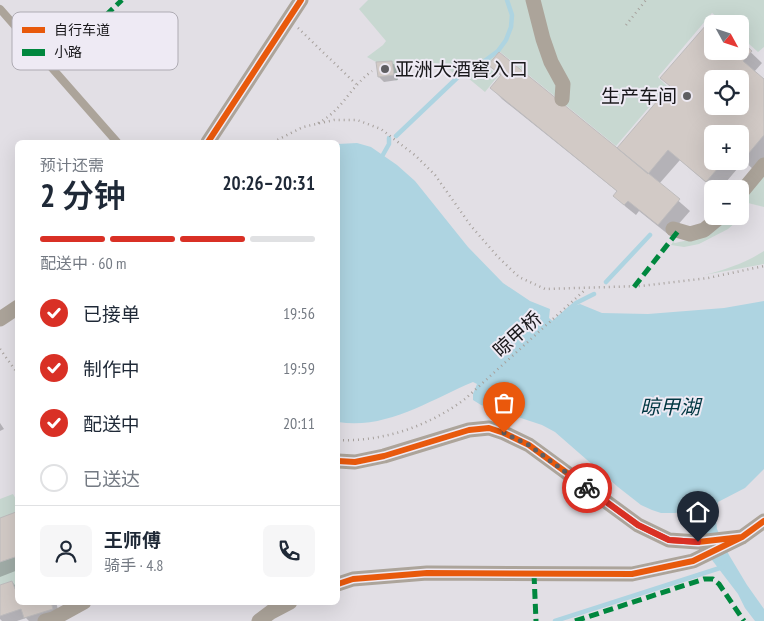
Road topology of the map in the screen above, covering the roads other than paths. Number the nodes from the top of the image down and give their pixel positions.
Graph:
1 (301, 0) edge
2 (533, 0) edge
3 (0, 9) edge
4 (12, 23) edge
5 (54, 70) edge
6 (562, 98) dead end
7 (115, 140) edge
8 (209, 140) edge
9 (764, 165) edge
10 (749, 183) edge
11 (710, 225) edge
12 (673, 228) dead end
13 (15, 309) edge
14 (0, 319) edge
15 (340, 461) edge
16 (764, 521) edge
17 (742, 537) junction
18 (340, 583) edge
19 (79, 605) edge
20 (284, 605) edge
21 (45, 621) edge
22 (259, 621) edge

1 - 8 street
2 - 6 street
3 - 4 lane
5 - 7 lane
9 - 10 street
11 - 12 street
13 - 14 street
15 - 17 street
16 - 17 street
17 - 18 street
19 - 21 street
20 - 22 street

